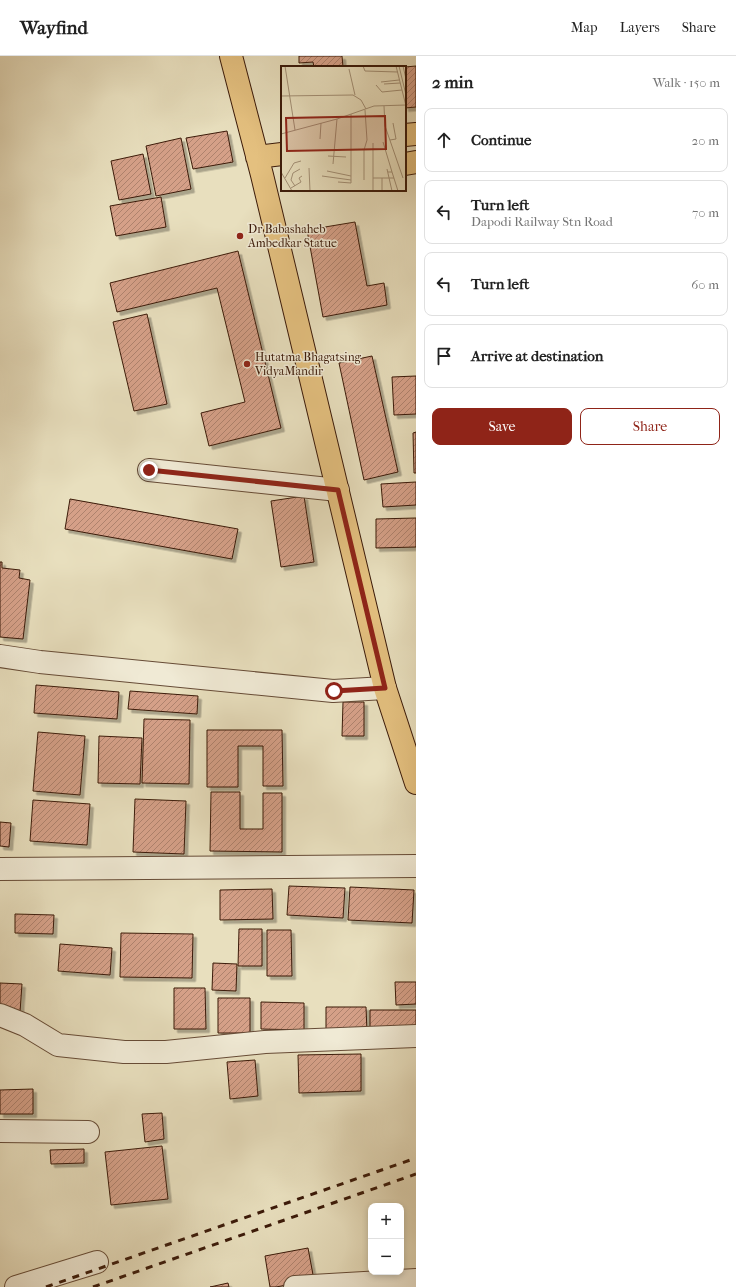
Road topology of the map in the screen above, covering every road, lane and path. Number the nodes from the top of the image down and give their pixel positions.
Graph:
1 (231, 56) edge
2 (416, 134) edge
3 (406, 135) edge
4 (281, 154) edge
5 (257, 158) junction
6 (416, 162) edge
7 (406, 164) edge
8 (273, 184) edge
9 (149, 470) dead end
10 (338, 490) junction
11 (0, 656) edge
12 (385, 688) junction
13 (416, 783) edge
14 (416, 866) edge
15 (0, 869) edge
16 (0, 1015) edge
17 (416, 1036) edge
18 (0, 1131) edge
19 (88, 1132) dead end
20 (97, 1262) dead end
21 (416, 1280) edge
22 (16, 1287) edge
23 (294, 1287) edge

1 - 5 main road
2 - 3 main road
4 - 5 main road
5 - 8 main road
6 - 7 main road
8 - 10 main road
9 - 10 street
10 - 12 main road
11 - 12 street
12 - 13 main road
14 - 15 street
16 - 17 street
18 - 19 street
20 - 22 street
21 - 23 street

